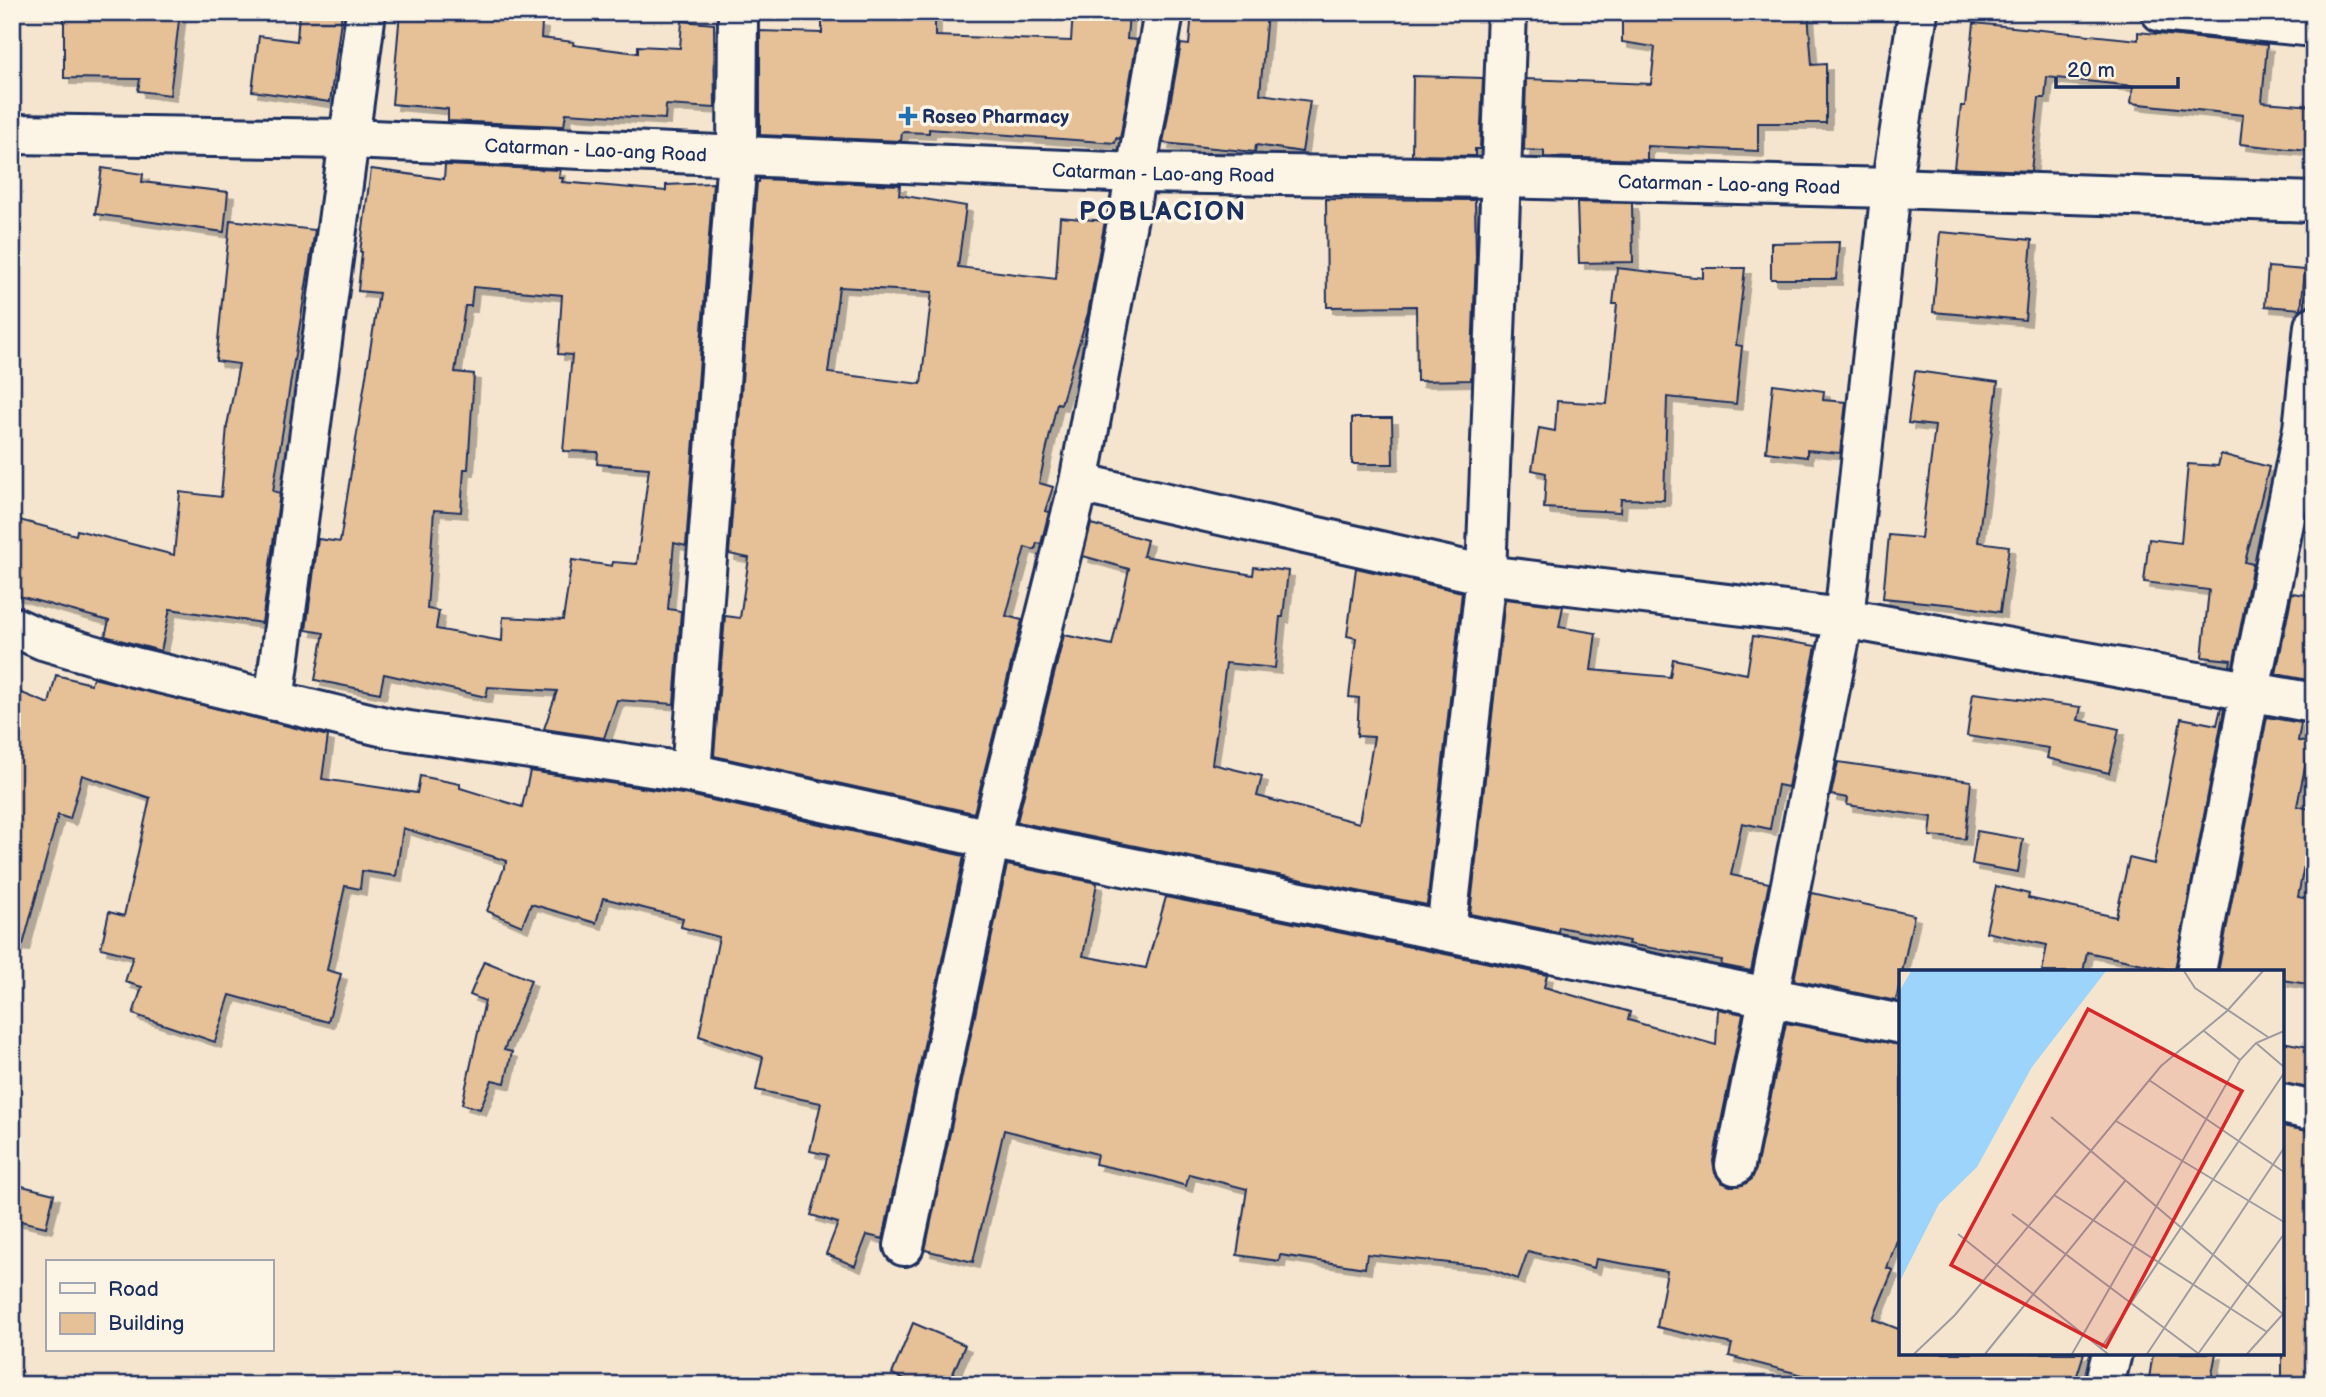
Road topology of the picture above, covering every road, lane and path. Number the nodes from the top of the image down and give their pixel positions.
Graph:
1 (366, 12) edge
2 (738, 12) edge
3 (1164, 12) edge
4 (1507, 12) edge
5 (1918, 12) edge
6 (2161, 12) edge
7 (2314, 27) edge
8 (12, 134) edge
9 (349, 139) junction
10 (737, 156) junction
11 (1136, 173) junction
12 (1501, 178) junction
13 (1891, 188) junction
14 (2314, 202) edge
15 (2314, 326) edge
16 (1079, 484) junction
17 (1486, 575) junction
18 (1844, 618) junction
19 (12, 626) edge
20 (2250, 690) junction
21 (274, 701) junction
22 (2314, 703) edge
23 (691, 773) junction
24 (990, 839) junction
25 (1446, 931) junction
26 (2196, 970) edge
27 (1769, 996) junction
28 (1899, 1024) edge
29 (2284, 1104) edge
30 (2314, 1111) edge
31 (1735, 1165) dead end
32 (904, 1246) dead end
33 (2112, 1355) edge
34 (2104, 1385) edge

1 - 9 street
2 - 10 street
3 - 11 street
4 - 12 street
5 - 13 street
6 - 7 street
8 - 9 street, Catarman - Lao-ang Road
9 - 10 street, Catarman - Lao-ang Road
9 - 21 street
10 - 11 street, Catarman - Lao-ang Road
10 - 23 street
11 - 12 street, Catarman - Lao-ang Road
11 - 16 street
12 - 13 street, Catarman - Lao-ang Road
12 - 17 street
13 - 14 street, Catarman - Lao-ang Road
13 - 18 street
15 - 20 street
16 - 17 street
16 - 24 street
17 - 18 street
17 - 25 street
18 - 20 street
18 - 27 street
19 - 21 street
20 - 22 street
20 - 26 street
21 - 23 street
23 - 24 street
24 - 25 street
24 - 32 street
25 - 27 street
27 - 28 street
27 - 31 street
29 - 30 street
33 - 34 street

